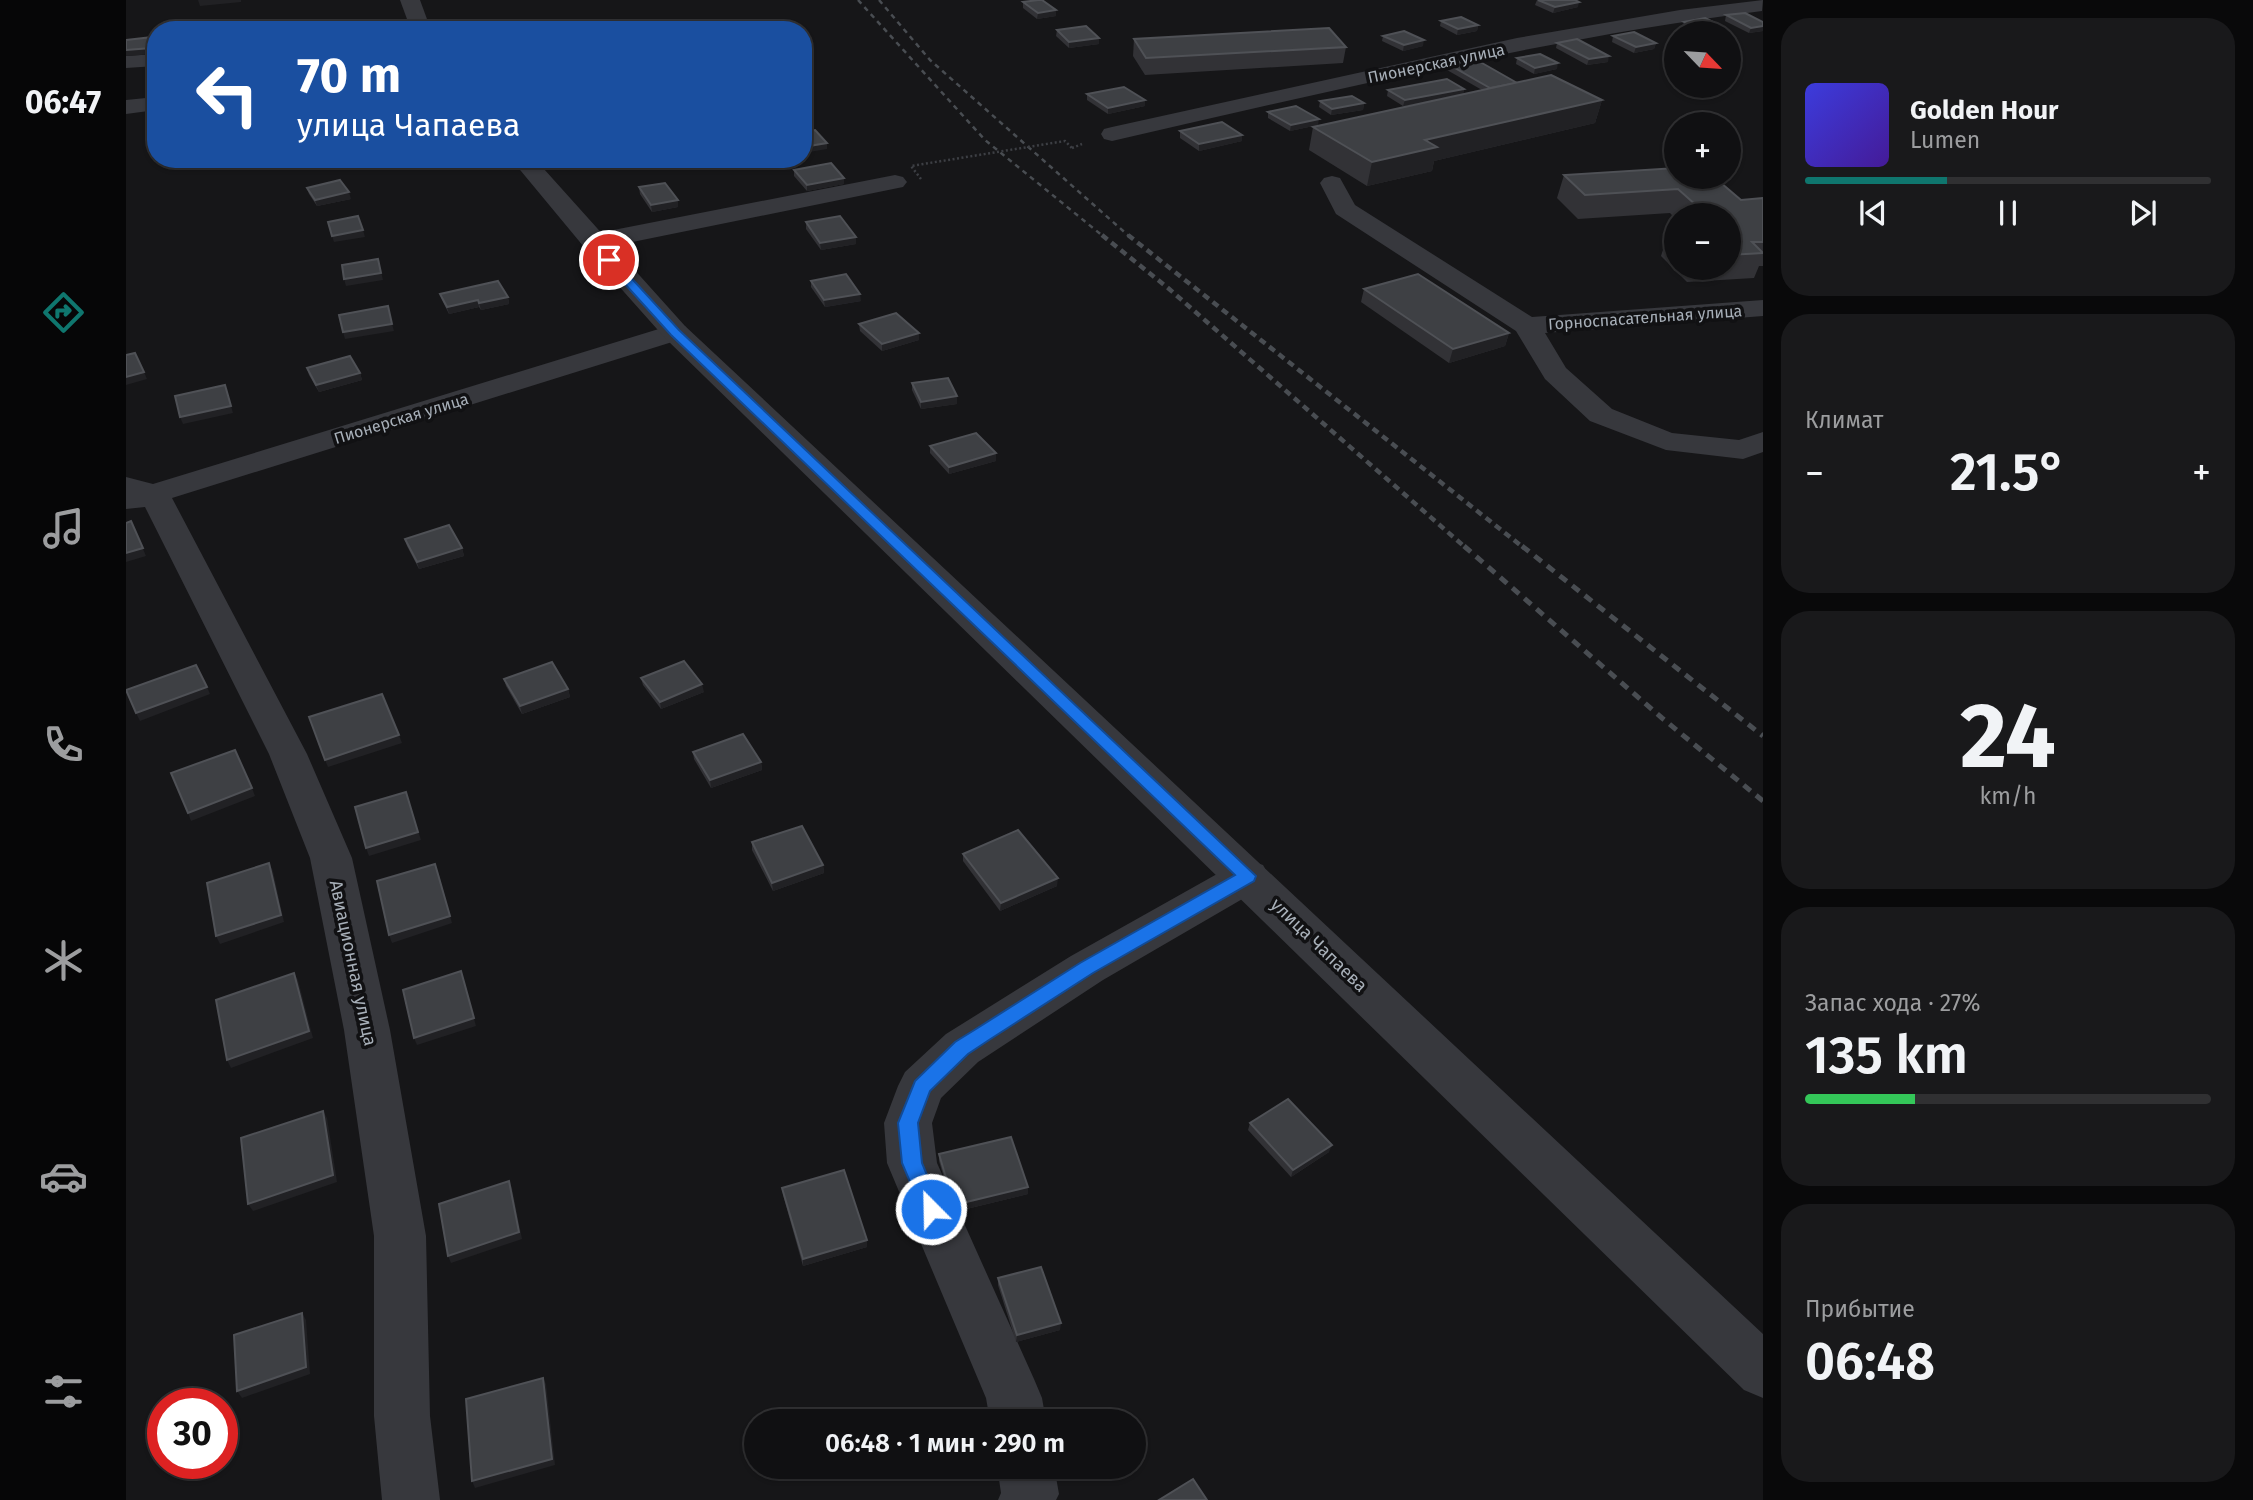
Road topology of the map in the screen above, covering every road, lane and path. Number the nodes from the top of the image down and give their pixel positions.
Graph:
1 (410, 0) edge
2 (1763, 4) edge
3 (418, 21) edge
4 (147, 61) edge
5 (126, 62) edge
6 (147, 104) edge
7 (126, 107) edge
8 (1112, 134) dead end
9 (1072, 148) dead end
10 (530, 168) edge
11 (921, 179) dead end
12 (895, 182) dead end
13 (1332, 183) dead end
14 (593, 242) junction
15 (1753, 309) edge
16 (1527, 326) junction
17 (675, 332) junction
18 (1763, 333) edge
19 (1756, 453) edge
20 (135, 494) edge
21 (1248, 876) junction
22 (1763, 1371) edge
23 (1016, 1409) edge
24 (1028, 1479) edge
25 (411, 1500) edge
26 (1027, 1500) edge

1 - 3 street
2 - 8 street, Пионерская улица
4 - 5 street
6 - 7 street
9 - 11 path, bridge
10 - 14 street, улица Чапаева
12 - 14 street
13 - 16 street
14 - 17 street, улица Чапаева
15 - 16 street, Горноспасательная улица
15 - 18 street
16 - 19 street
17 - 20 street, Пионерская улица
17 - 21 street, улица Чапаева
20 - 25 street, Авиационная улица
21 - 22 street, улица Чапаева
21 - 23 street
24 - 26 street

